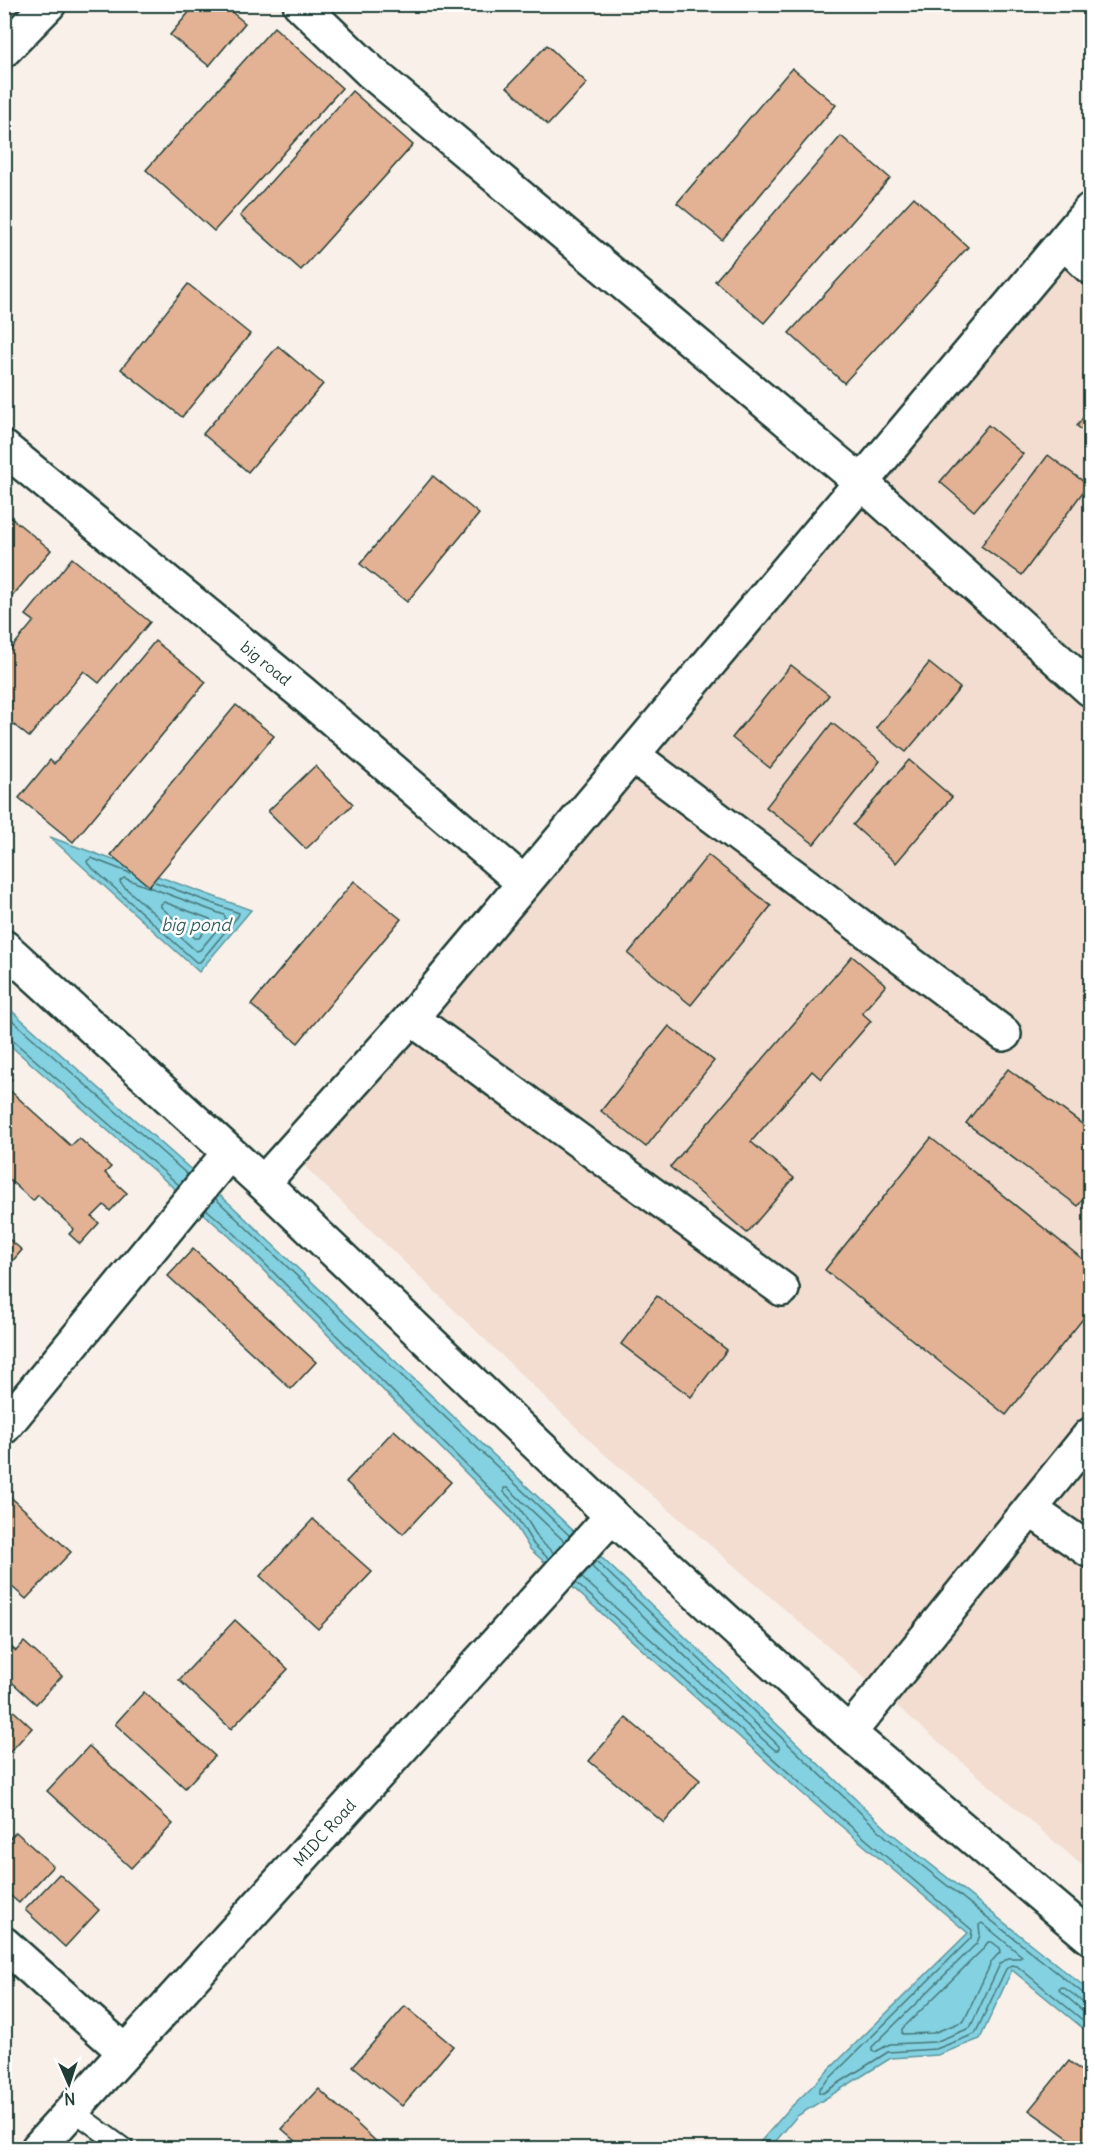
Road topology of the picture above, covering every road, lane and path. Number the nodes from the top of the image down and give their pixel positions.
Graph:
1 (49, 4) edge
2 (300, 4) edge
3 (4, 50) edge
4 (1090, 210) edge
5 (1064, 242) junction
6 (1090, 267) edge
7 (4, 448) edge
8 (861, 482) junction
9 (1090, 689) edge
10 (632, 754) junction
11 (524, 883) junction
12 (4, 947) edge
13 (411, 1018) junction
14 (1004, 1034) dead end
15 (223, 1161) junction
16 (262, 1183) junction
17 (782, 1289) dead end
18 (4, 1427) edge
19 (1090, 1435) edge
20 (1031, 1509) junction
21 (602, 1526) junction
22 (1090, 1551) edge
23 (849, 1733) junction
24 (1090, 1937) edge
25 (4, 1944) edge
26 (125, 2052) junction
27 (72, 2110) junction
28 (38, 2148) edge
29 (124, 2148) edge

1 - 3 street
2 - 8 street
4 - 5 street
5 - 6 street
5 - 8 street
7 - 11 street, big road
8 - 9 street
8 - 10 street
10 - 11 street
10 - 14 street
11 - 13 street
12 - 15 street
13 - 16 street
13 - 17 street
15 - 16 street
15 - 18 street
16 - 21 street
19 - 20 street
20 - 22 street
20 - 23 street
21 - 23 street
21 - 26 street, MIDC Road
23 - 24 street
25 - 26 street
26 - 27 street, MIDC Road
27 - 28 street, MIDC Road
27 - 29 lane

